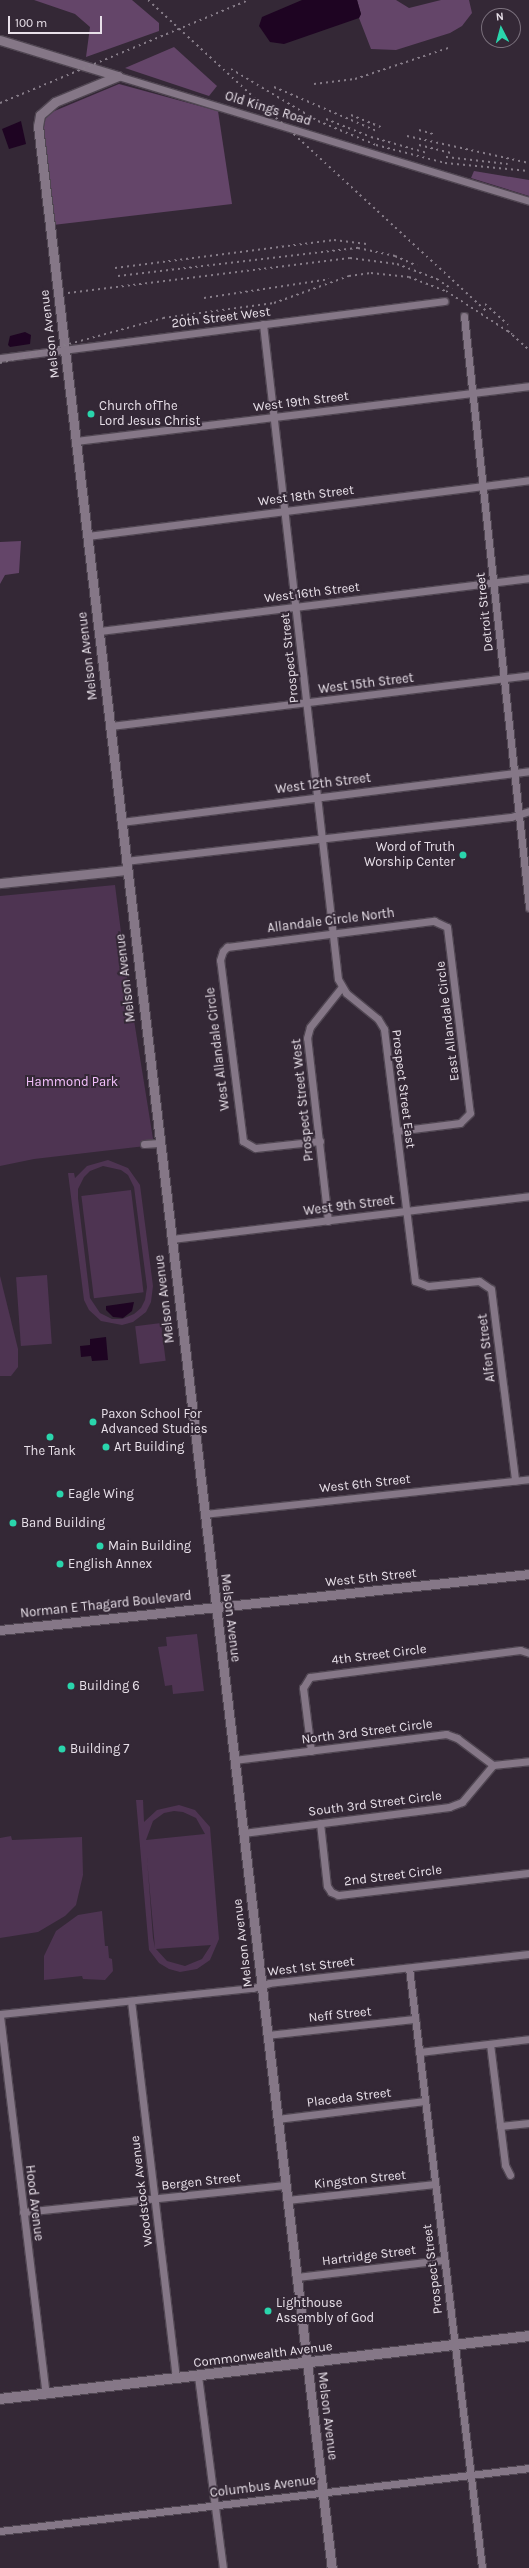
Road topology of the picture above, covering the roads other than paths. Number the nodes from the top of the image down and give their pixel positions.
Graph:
1 (0, 40) edge
2 (118, 76) junction
3 (529, 201) edge
4 (444, 301) dead end
5 (464, 316) dead end
6 (263, 324) junction
7 (64, 350) junction
8 (0, 358) edge
9 (529, 386) edge
10 (472, 392) junction
11 (273, 417) junction
12 (75, 441) junction
13 (529, 480) edge
14 (483, 486) junction
15 (285, 511) junction
16 (87, 536) junction
17 (529, 578) edge
18 (494, 582) junction
19 (296, 607) junction
20 (99, 631) junction
21 (529, 675) edge
22 (503, 678) junction
23 (307, 703) junction
24 (110, 726) junction
25 (529, 771) edge
26 (514, 773) junction
27 (317, 798) junction
28 (529, 811) edge
29 (518, 815) junction
30 (121, 822) junction
31 (322, 839) junction
32 (126, 865) junction
33 (0, 883) edge
34 (529, 906) edge
35 (443, 924) joint
36 (333, 933) junction
37 (223, 950) joint
38 (342, 988) junction
39 (396, 1131) junction
40 (320, 1141) junction
41 (159, 1143) junction
42 (144, 1144) dead end
43 (529, 1196) edge
44 (406, 1211) junction
45 (328, 1220) junction
46 (171, 1239) junction
47 (529, 1479) edge
48 (515, 1480) junction
49 (204, 1514) junction
50 (529, 1574) edge
51 (216, 1607) junction
52 (0, 1630) edge
53 (528, 1653) edge
54 (311, 1751) junction
55 (234, 1760) junction
56 (529, 1761) edge
57 (493, 1765) junction
58 (320, 1823) junction
59 (243, 1833) junction
60 (529, 1873) edge
61 (529, 1954) edge
62 (408, 1968) junction
63 (261, 1985) junction
64 (131, 2001) junction
65 (0, 2015) edge
66 (415, 2019) junction
67 (267, 2036) junction
68 (529, 2040) edge
69 (490, 2044) junction
70 (419, 2052) junction
71 (425, 2101) junction
72 (277, 2119) junction
73 (529, 2123) edge
74 (500, 2126) junction
75 (510, 2174) dead end
76 (435, 2184) junction
77 (285, 2185) junction
78 (154, 2199) junction
79 (287, 2200) junction
80 (23, 2212) junction
81 (444, 2260) junction
82 (296, 2277) junction
83 (529, 2336) edge
84 (454, 2345) junction
85 (307, 2362) junction
86 (198, 2376) junction
87 (176, 2378) junction
88 (46, 2394) junction
89 (0, 2399) edge
90 (529, 2468) edge
91 (471, 2475) junction
92 (323, 2492) junction
93 (215, 2505) junction
94 (0, 2531) edge
95 (223, 2568) edge
96 (332, 2568) edge
97 (482, 2568) edge

1 - 2 street, Old Kings Road
2 - 3 street, Old Kings Road
2 - 7 street, Melson Avenue
4 - 6 street, 20th Street West
5 - 10 street, Detroit Street
6 - 7 street, 20th Street West
6 - 11 street, Prospect Street
7 - 8 street, 20th Street West
7 - 12 street, Melson Avenue
9 - 10 street, West 19th Street
10 - 11 street, West 19th Street
10 - 14 street, Detroit Street
11 - 12 street, West 19th Street
11 - 15 street, Prospect Street
12 - 16 street, Melson Avenue
13 - 14 street, West 18th Street
14 - 15 street, West 18th Street
14 - 18 street, Detroit Street
15 - 16 street, West 18th Street
15 - 19 street, Prospect Street
16 - 20 street, Melson Avenue
17 - 18 street, West 16th Street
18 - 19 street, West 16th Street
18 - 22 street, Detroit Street
19 - 20 street, West 16th Street
19 - 23 street, Prospect Street
20 - 24 street, Melson Avenue
21 - 22 street, West 15th Street
22 - 23 street, West 15th Street
22 - 26 street, Detroit Street
23 - 24 street, West 15th Street
23 - 27 street, Prospect Street
24 - 30 street, Melson Avenue
25 - 26 street, West 12th Street
26 - 27 street, West 12th Street
26 - 29 street, Detroit Street
27 - 30 street, West 12th Street
27 - 31 street, Prospect Street
28 - 29 street
29 - 31 street
29 - 34 street, Detroit Street
30 - 32 street, Melson Avenue
31 - 32 street
31 - 36 street, Prospect Street
32 - 33 street
32 - 41 street, Melson Avenue
35 - 36 street, Allandale Circle North
35 - 39 street, East Allandale Circle
36 - 37 street, Allandale Circle North
36 - 38 street, Prospect Street
37 - 40 street, West Allandale Circle
38 - 39 street, Prospect Street East
38 - 40 street, Prospect Street West
39 - 44 street, Prospect Street East
40 - 45 street, Prospect Street West
41 - 42 street
41 - 46 street, Melson Avenue
43 - 44 street, West 9th Street
44 - 45 street, West 9th Street
44 - 48 street, Alfen Street
45 - 46 street, West 9th Street
46 - 49 street, Melson Avenue
47 - 48 street, West 6th Street
48 - 49 street, West 6th Street
49 - 51 street, Melson Avenue
50 - 51 street, West 5th Street
51 - 52 street, Norman E Thagard Boulevard
51 - 55 street, Melson Avenue
53 - 54 street, 4th Street Circle
54 - 55 street, North 3rd Street Circle
54 - 57 street, North 3rd Street Circle
55 - 59 street, Melson Avenue
56 - 57 street
57 - 58 street, South 3rd Street Circle
58 - 59 street, South 3rd Street Circle
58 - 60 street, 2nd Street Circle
59 - 63 street, Melson Avenue
61 - 62 street, West 1st Street
62 - 63 street, West 1st Street
62 - 66 street, Prospect Street
63 - 64 street, West 1st Street
63 - 67 street, Melson Avenue
64 - 65 street, West 1st Street
64 - 78 street, Woodstock Avenue
65 - 80 street, Hood Avenue
66 - 67 street, Neff Street
66 - 70 street, Prospect Street
67 - 72 street, Melson Avenue
68 - 69 street
69 - 70 street
69 - 74 street
70 - 71 street, Prospect Street
71 - 72 street, Placeda Street
71 - 76 street, Prospect Street
72 - 77 street, Melson Avenue
73 - 74 street
74 - 75 street
76 - 79 street, Kingston Street
76 - 81 street, Prospect Street
77 - 78 street, Bergen Street
77 - 79 street, Melson Avenue
78 - 80 street, Bergen Street
78 - 87 street, Woodstock Avenue
79 - 82 street, Melson Avenue
80 - 88 street, Hood Avenue
81 - 82 street, Hartridge Street
81 - 84 street, Prospect Street
82 - 85 street, Melson Avenue
83 - 84 main road, Commonwealth Avenue
84 - 85 main road, Commonwealth Avenue
84 - 91 street, Prospect Street
85 - 86 main road, Commonwealth Avenue
85 - 92 street, Melson Avenue
86 - 87 main road, Commonwealth Avenue
86 - 93 street
87 - 88 main road, Commonwealth Avenue
88 - 89 main road, Commonwealth Avenue
90 - 91 street, Columbus Avenue
91 - 92 street, Columbus Avenue
91 - 97 street, Prospect Street
92 - 93 street, Columbus Avenue
92 - 96 street, Melson Avenue
93 - 94 street, Columbus Avenue
93 - 95 street

